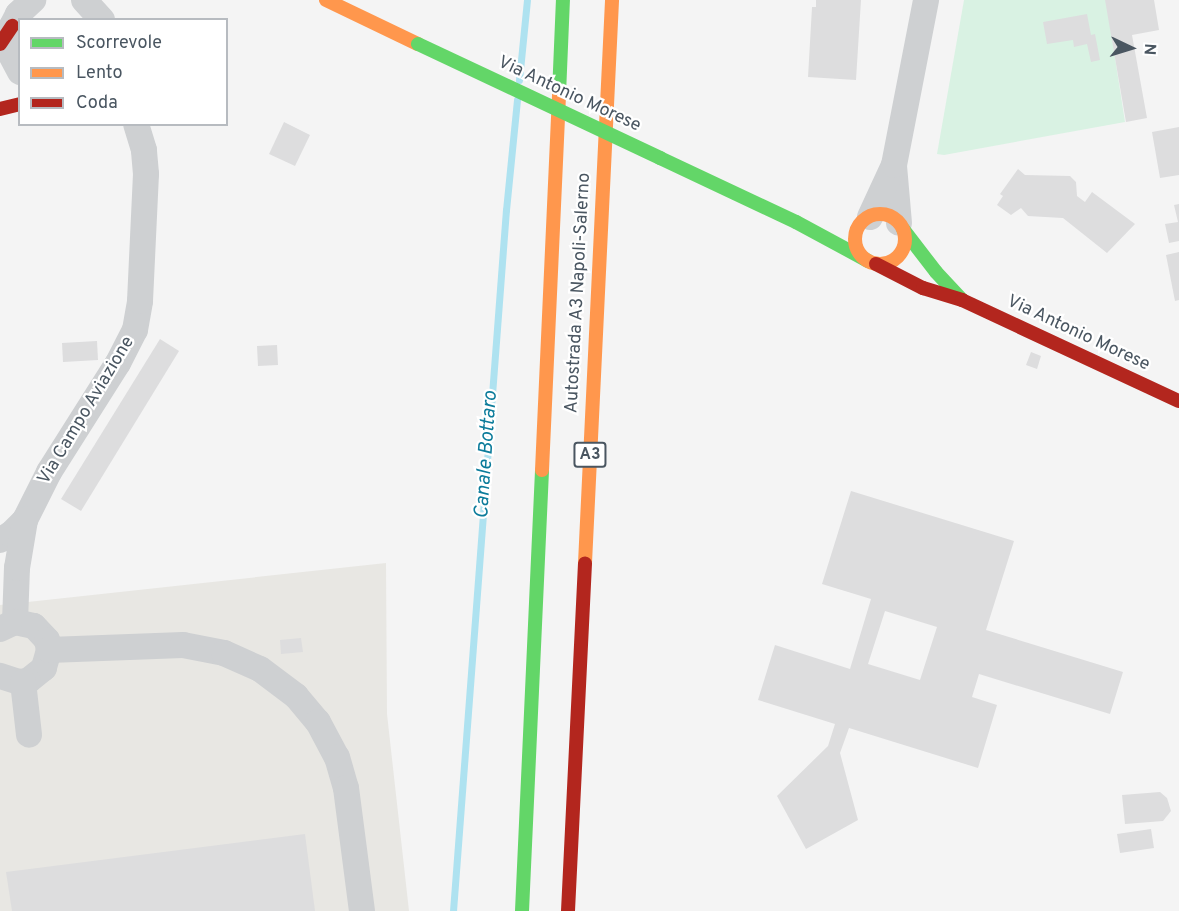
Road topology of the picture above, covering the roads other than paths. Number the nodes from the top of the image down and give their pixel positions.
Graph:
1 (33, 0) edge
2 (84, 0) edge
3 (103, 0) edge
4 (326, 0) edge
5 (563, 0) edge
6 (612, 0) edge
7 (926, 0) edge
8 (388, 15) dead end
9 (101, 18) edge
10 (103, 18) edge
11 (6, 35) edge
12 (418, 44) junction
13 (18, 68) edge
14 (18, 104) edge
15 (0, 109) edge
16 (137, 126) edge
17 (894, 165) junction
18 (861, 219) junction
19 (796, 222) junction
20 (831, 222) dead end
21 (901, 226) junction
22 (872, 263) junction
23 (962, 300) junction
24 (1179, 400) edge
25 (25, 520) junction
26 (0, 540) edge
27 (8, 625) edge
28 (48, 650) junction
29 (12, 679) edge
30 (29, 735) dead end
31 (362, 911) edge
32 (522, 911) edge
33 (568, 911) edge

1 - 11 street
2 - 9 street
3 - 10 street
4 - 12 main road, Via Antonio Morese
5 - 32 main road, Autostrada A3 Napoli-Salerno
6 - 33 main road, Autostrada A3 Napoli-Salerno / A3
7 - 17 street
8 - 12 main road
11 - 13 street
12 - 19 main road, Via Antonio Morese, bridge
14 - 15 main road
16 - 25 street, Via Campo Aviazione
17 - 18 street
17 - 21 street
18 - 21 main road
18 - 22 main road
19 - 20 main road, Via Antonio Morese
19 - 22 main road, Via Antonio Morese
21 - 22 main road
21 - 23 main road, Via Antonio Morese
22 - 23 main road, Via Antonio Morese
23 - 24 main road, Via Antonio Morese
25 - 26 street, Via Campo Aviazione
25 - 27 street
27 - 28 street
28 - 29 street
28 - 31 street
29 - 30 street

